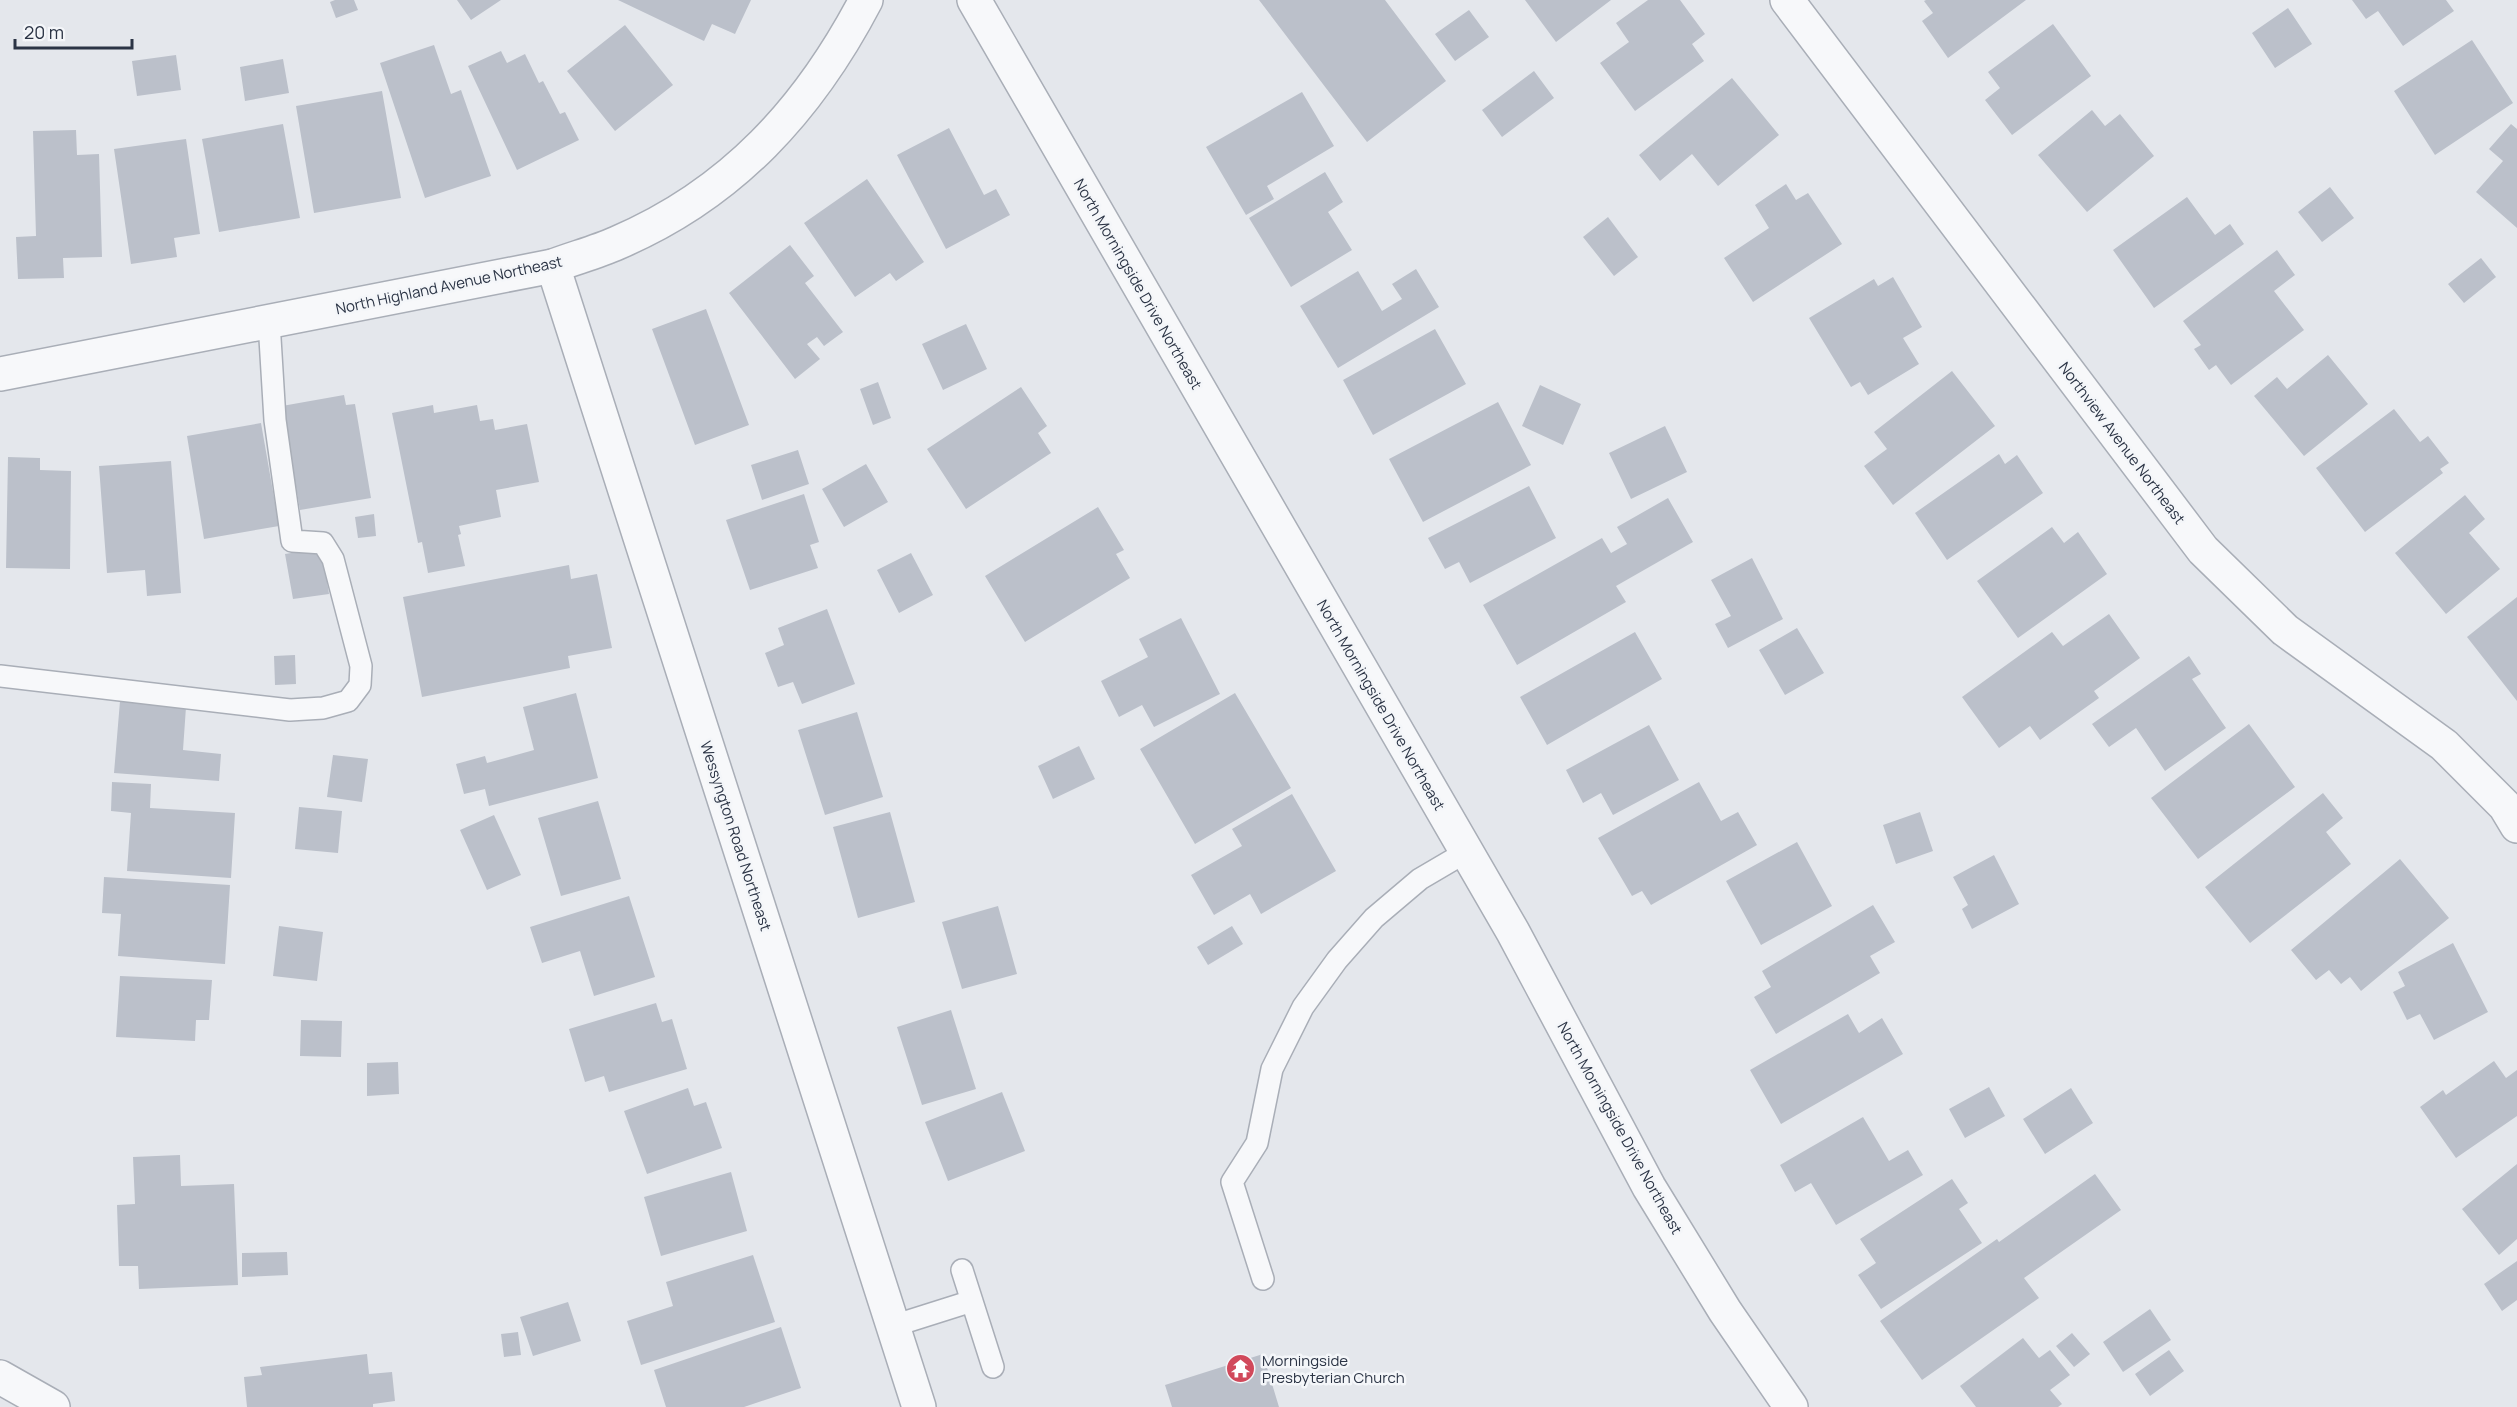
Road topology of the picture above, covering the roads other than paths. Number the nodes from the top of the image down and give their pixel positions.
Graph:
1 (866, 0) edge
2 (974, 0) edge
3 (1787, 0) edge
4 (553, 266) junction
5 (269, 322) junction
6 (0, 374) edge
7 (0, 676) edge
8 (2517, 826) edge
9 (1466, 852) junction
10 (962, 1270) dead end
11 (1263, 1279) dead end
12 (972, 1301) junction
13 (893, 1326) junction
14 (993, 1366) dead end
15 (0, 1377) edge
16 (53, 1407) edge
17 (919, 1407) edge
18 (1791, 1407) edge

1 - 4 street, North Highland Avenue Northeast
2 - 9 street, North Morningside Drive Northeast
3 - 8 street, Northview Avenue Northeast
4 - 5 street, North Highland Avenue Northeast
4 - 13 street, Wessyngton Road Northeast
5 - 6 street, North Highland Avenue Northeast
5 - 7 lane
9 - 11 lane
9 - 18 street, North Morningside Drive Northeast
10 - 12 lane
12 - 13 lane
12 - 14 lane
13 - 17 street, Wessyngton Road Northeast
15 - 16 street

